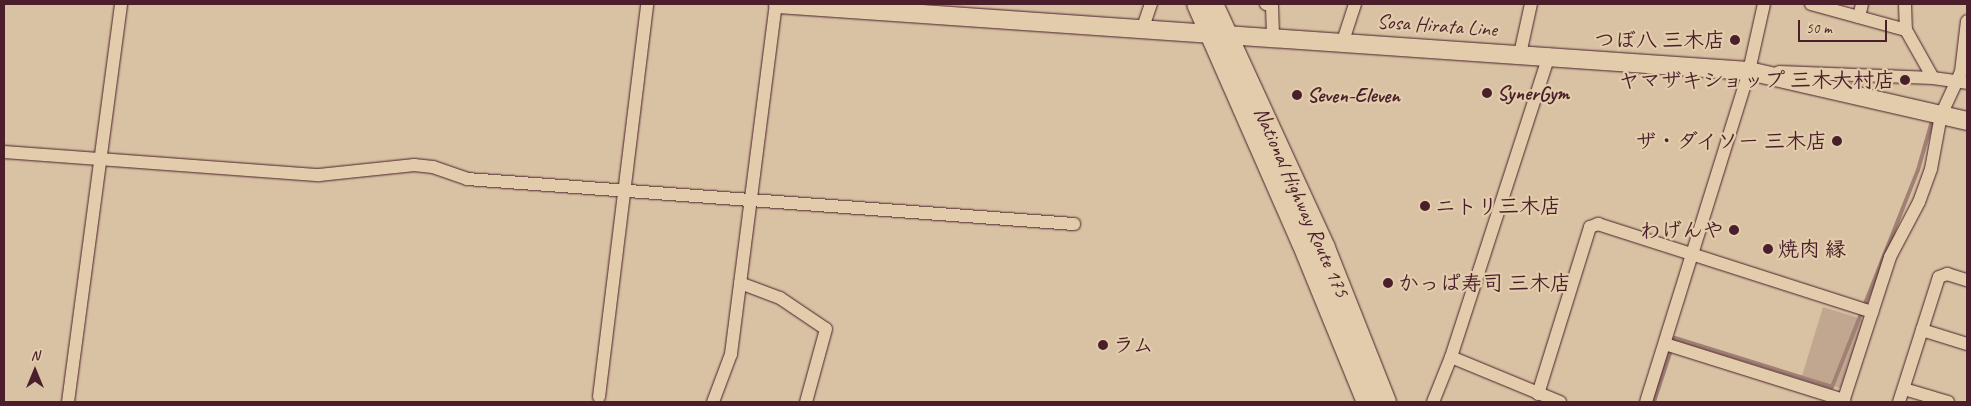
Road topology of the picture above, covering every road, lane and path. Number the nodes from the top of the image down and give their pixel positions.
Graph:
1 (121, 4) edge
2 (647, 4) edge
3 (777, 4) edge
4 (1151, 4) edge
5 (1197, 4) edge
6 (1213, 4) edge
7 (1266, 4) edge
8 (1355, 4) edge
9 (1531, 4) edge
10 (1764, 4) edge
11 (1811, 4) edge
12 (1862, 4) edge
13 (1905, 4) edge
14 (1860, 18) junction
15 (1967, 21) edge
16 (1142, 30) junction
17 (1906, 30) junction
18 (1219, 34) junction
19 (1273, 38) junction
20 (1343, 42) junction
21 (1520, 54) junction
22 (1549, 55) junction
23 (1749, 71) junction
24 (1933, 78) junction
25 (1962, 83) edge
26 (1941, 115) junction
27 (1967, 121) edge
28 (4, 152) edge
29 (98, 159) junction
30 (625, 191) junction
31 (750, 201) junction
32 (1074, 224) dead end
33 (1694, 254) junction
34 (1967, 280) edge
35 (740, 283) junction
36 (1872, 312) junction
37 (1922, 330) junction
38 (1665, 344) junction
39 (1967, 344) edge
40 (1451, 357) junction
41 (1904, 389) junction
42 (1538, 394) junction
43 (599, 397) dead end
44 (1844, 401) edge
45 (68, 402) edge
46 (713, 402) edge
47 (806, 402) edge
48 (1367, 402) edge
49 (1386, 402) edge
50 (1433, 402) edge
51 (1560, 402) edge
52 (1646, 402) edge
53 (1900, 402) edge
54 (1948, 402) edge

1 - 29 street
2 - 30 street
3 - 16 main road, Sosa Hirata Line
3 - 31 street
4 - 16 street
5 - 18 highway, National Highway Route 175
6 - 18 highway, National Highway Route 175
7 - 19 street
8 - 20 street
9 - 21 street
10 - 23 street
11 - 14 street
12 - 14 street
13 - 17 street
14 - 17 street
15 - 25 street
16 - 18 main road, Sosa Hirata Line
17 - 24 street
18 - 19 main road, Sosa Hirata Line
18 - 48 highway, National Highway Route 175
18 - 49 highway, National Highway Route 175
19 - 20 main road, Sosa Hirata Line
20 - 21 main road, Sosa Hirata Line
21 - 22 main road, Sosa Hirata Line
22 - 23 main road, Sosa Hirata Line
22 - 40 street
23 - 24 street
23 - 26 main road, Sosa Hirata Line
23 - 33 street
24 - 25 street
25 - 26 street
26 - 27 main road, Sosa Hirata Line
26 - 36 street
28 - 29 street
29 - 30 street
29 - 45 street
30 - 31 street
30 - 43 street
31 - 32 street
31 - 35 street
33 - 36 street
33 - 38 street
33 - 42 street
34 - 37 street
35 - 46 street
35 - 47 street
36 - 44 street
37 - 39 street
37 - 41 street
38 - 44 street
38 - 52 street
40 - 42 street
40 - 50 street
41 - 53 street
41 - 54 street
42 - 51 street

